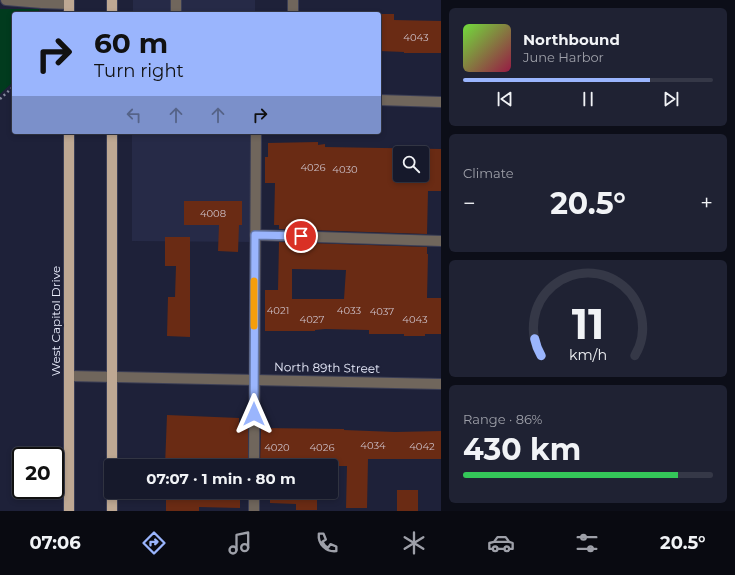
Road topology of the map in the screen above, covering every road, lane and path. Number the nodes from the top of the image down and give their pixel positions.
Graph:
1 (6, 0) edge
2 (112, 0) edge
3 (176, 0) edge
4 (293, 0) edge
5 (69, 6) edge
6 (112, 12) edge
7 (176, 12) edge
8 (293, 12) edge
9 (12, 88) edge
10 (0, 99) edge
11 (381, 100) edge
12 (441, 102) edge
13 (69, 134) edge
14 (112, 134) edge
15 (256, 134) edge
16 (255, 235) junction
17 (441, 241) edge
18 (69, 376) junction
19 (112, 377) junction
20 (254, 379) junction
21 (441, 384) edge
22 (112, 459) edge
23 (254, 459) edge
24 (112, 499) edge
25 (254, 499) edge
26 (69, 511) edge
27 (112, 511) edge
28 (254, 511) edge

1 - 5 street
2 - 6 main road
3 - 7 street
4 - 8 street
9 - 10 path
11 - 12 street
13 - 18 main road, West Capitol Drive
14 - 19 main road
15 - 16 street
16 - 17 street
16 - 20 street
18 - 19 street, North 89th Street
18 - 26 main road, West Capitol Drive
19 - 20 street, North 89th Street
19 - 22 main road
20 - 21 street, North 89th Street
20 - 23 street
24 - 27 main road
25 - 28 street

